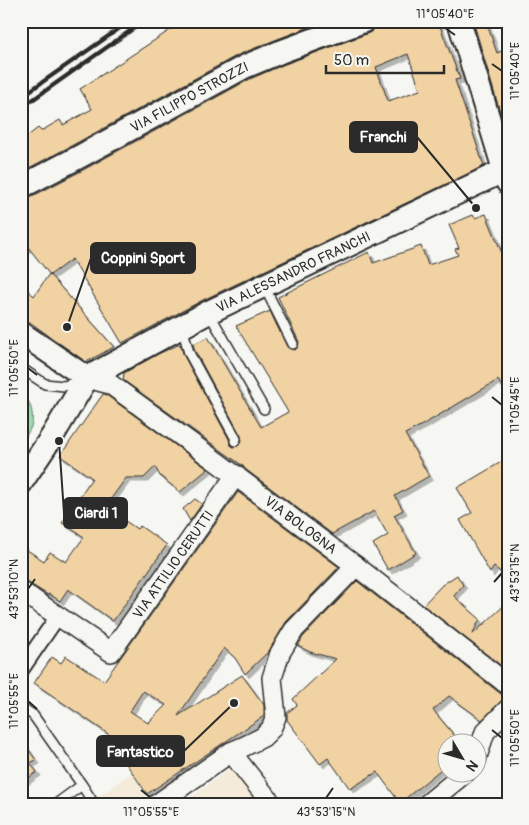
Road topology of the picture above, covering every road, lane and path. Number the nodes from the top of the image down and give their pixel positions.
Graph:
1 (364, 21) edge
2 (459, 21) edge
3 (506, 177) edge
4 (21, 187) edge
5 (264, 285) junction
6 (209, 312) junction
7 (182, 326) junction
8 (21, 333) edge
9 (293, 344) dead end
10 (21, 368) edge
11 (87, 378) junction
12 (63, 394) junction
13 (264, 409) dead end
14 (53, 435) junction
15 (235, 441) dead end
16 (236, 475) junction
17 (21, 483) edge
18 (356, 566) junction
19 (21, 591) edge
20 (58, 616) junction
21 (21, 670) edge
22 (508, 685) edge
23 (21, 707) edge
24 (508, 710) edge
25 (485, 732) edge
26 (231, 752) junction
27 (454, 782) edge
28 (82, 785) junction
29 (56, 804) edge
30 (94, 804) edge
31 (157, 804) edge
32 (272, 804) edge
33 (427, 804) edge

1 - 4 street, VIA FILIPPO STROZZI
2 - 3 street
3 - 5 street, VIA ALESSANDRO FRANCHI
5 - 6 street, VIA ALESSANDRO FRANCHI
5 - 9 lane
6 - 7 street, VIA ALESSANDRO FRANCHI
6 - 13 lane
7 - 11 street, VIA ALESSANDRO FRANCHI
7 - 15 lane
8 - 11 street
10 - 12 lane
11 - 12 lane
11 - 14 street
11 - 16 street, VIA BOLOGNA
12 - 14 lane
14 - 17 street
16 - 18 street, VIA BOLOGNA
16 - 20 street, VIA ATTILIO CERUTTI
18 - 22 street, VIA BOLOGNA
18 - 26 street
19 - 20 street
20 - 21 street
23 - 28 lane
24 - 25 street
26 - 31 street
26 - 32 street
27 - 33 street
28 - 29 lane
28 - 30 lane

